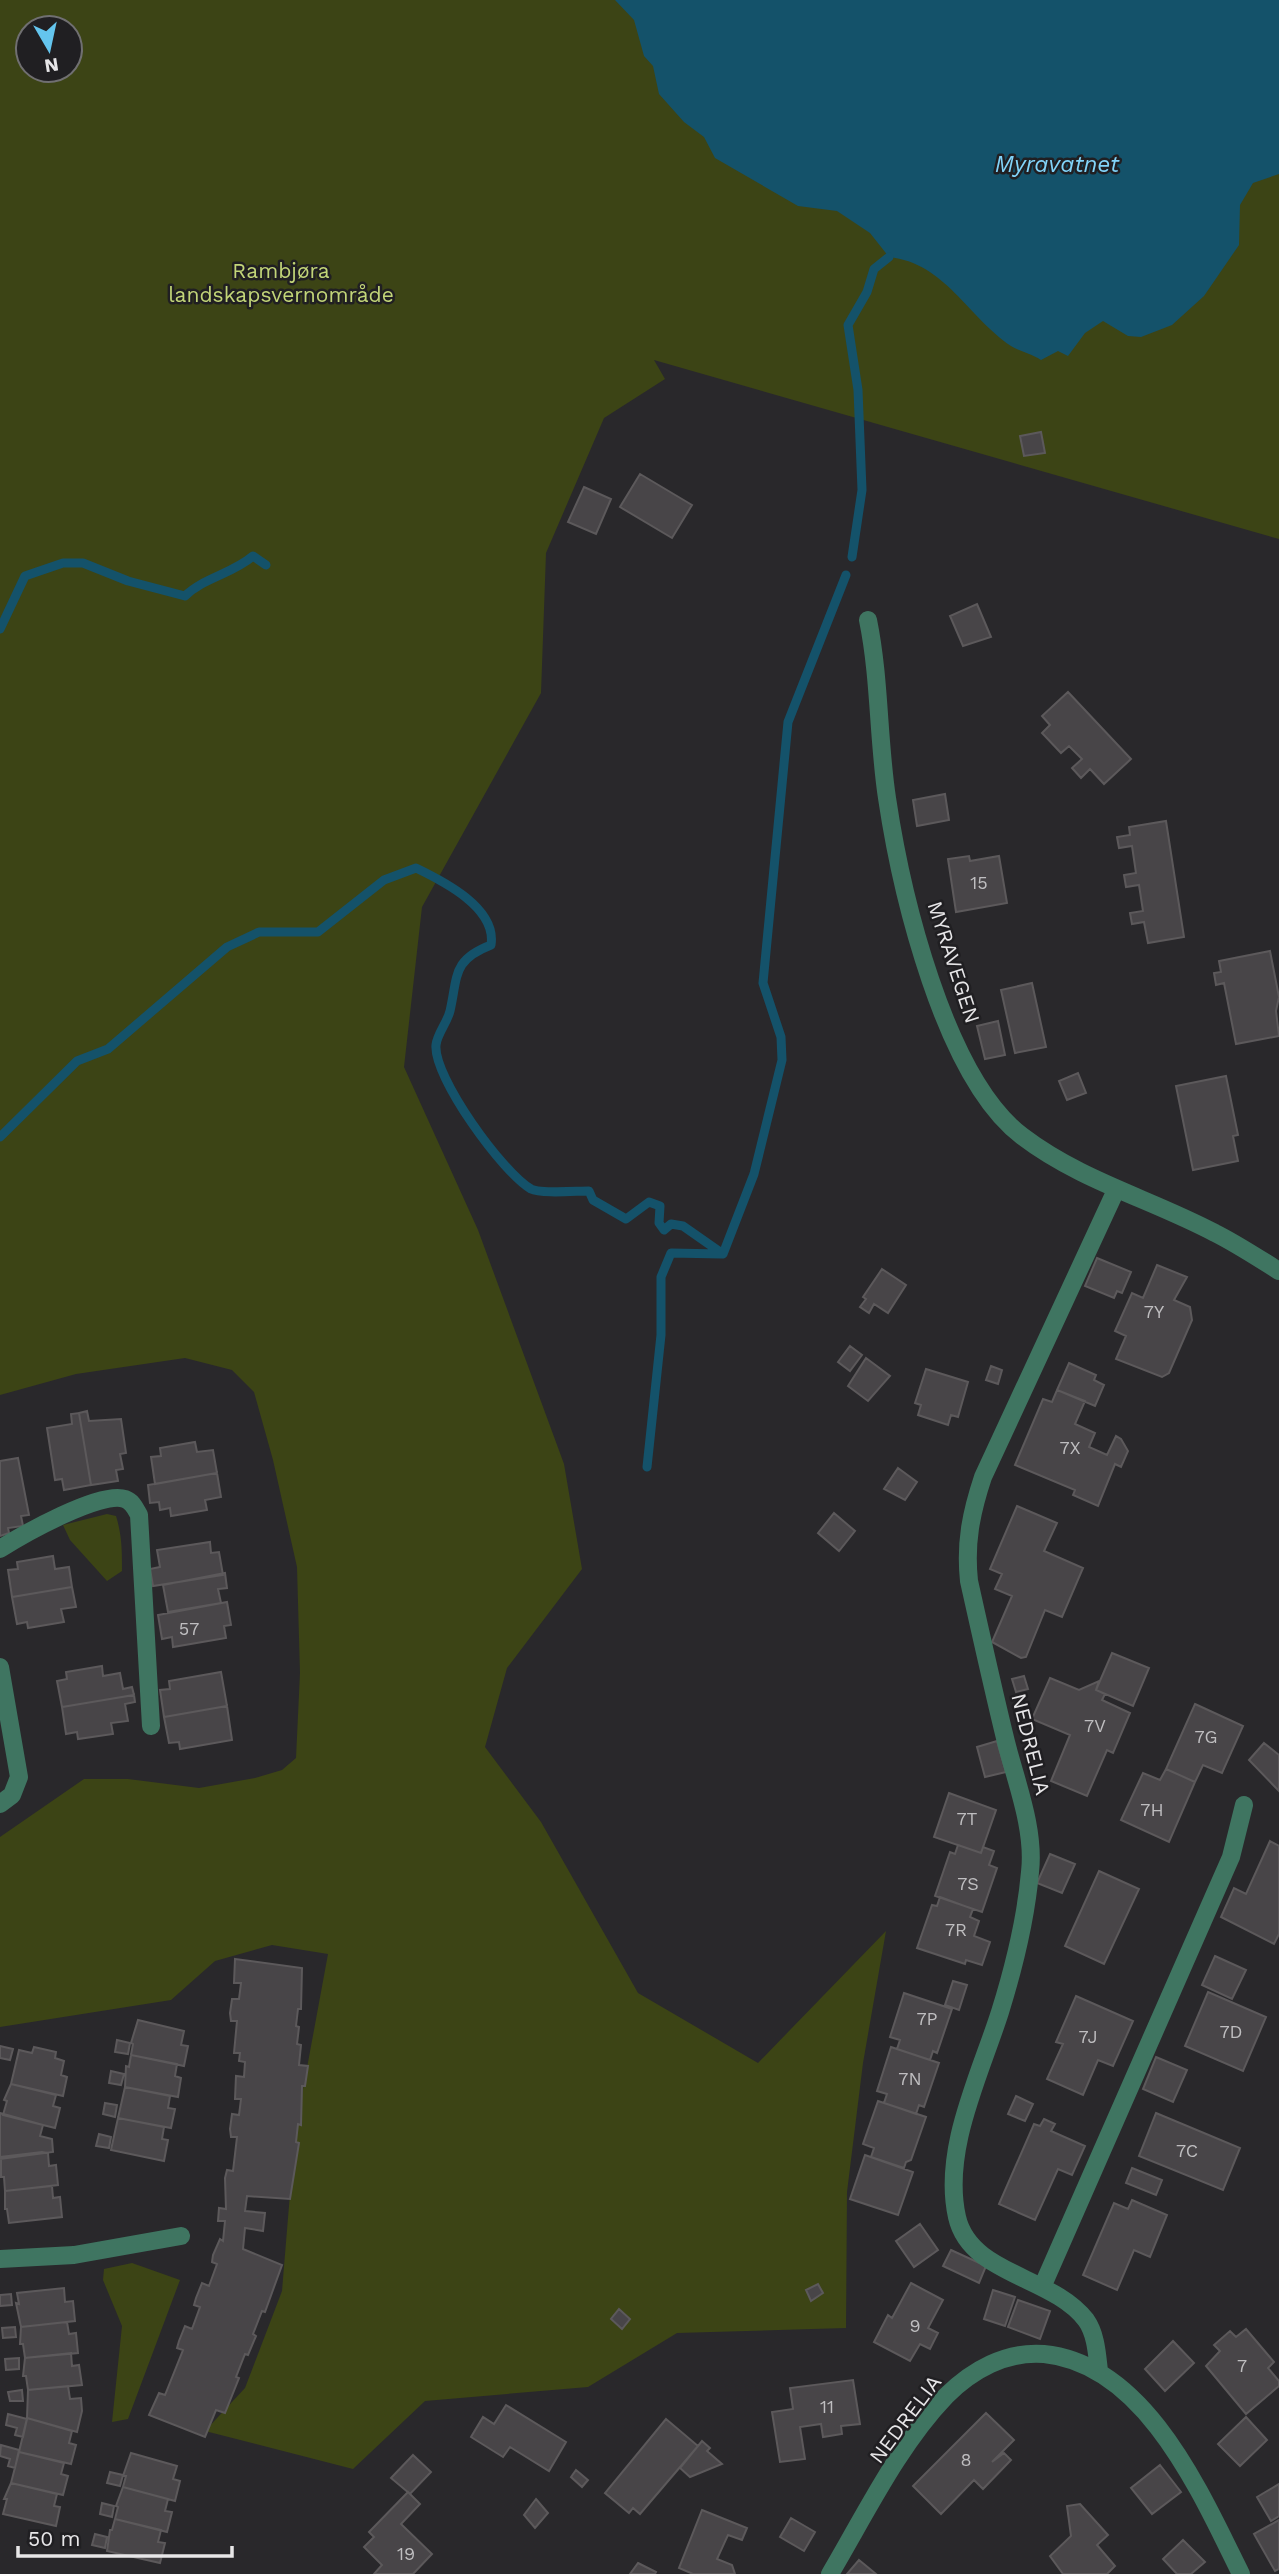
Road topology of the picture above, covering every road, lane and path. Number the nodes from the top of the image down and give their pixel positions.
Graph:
1 (868, 620) dead end
2 (1116, 1190) junction
3 (1279, 1270) edge
4 (0, 1549) edge
5 (0, 1667) edge
6 (151, 1726) dead end
7 (0, 1804) edge
8 (1244, 1805) dead end
9 (181, 2236) dead end
10 (0, 2259) edge
11 (1043, 2285) junction
12 (1099, 2371) junction
13 (830, 2574) edge
14 (1241, 2574) edge

1 - 2 street, MYRAVEGEN
2 - 3 street, MYRAVEGEN
2 - 11 street, NEDRELIA
4 - 6 street
5 - 7 street
8 - 11 street
9 - 10 street
11 - 12 street, NEDRELIA
12 - 13 street, NEDRELIA
12 - 14 street, NEDRELIA

